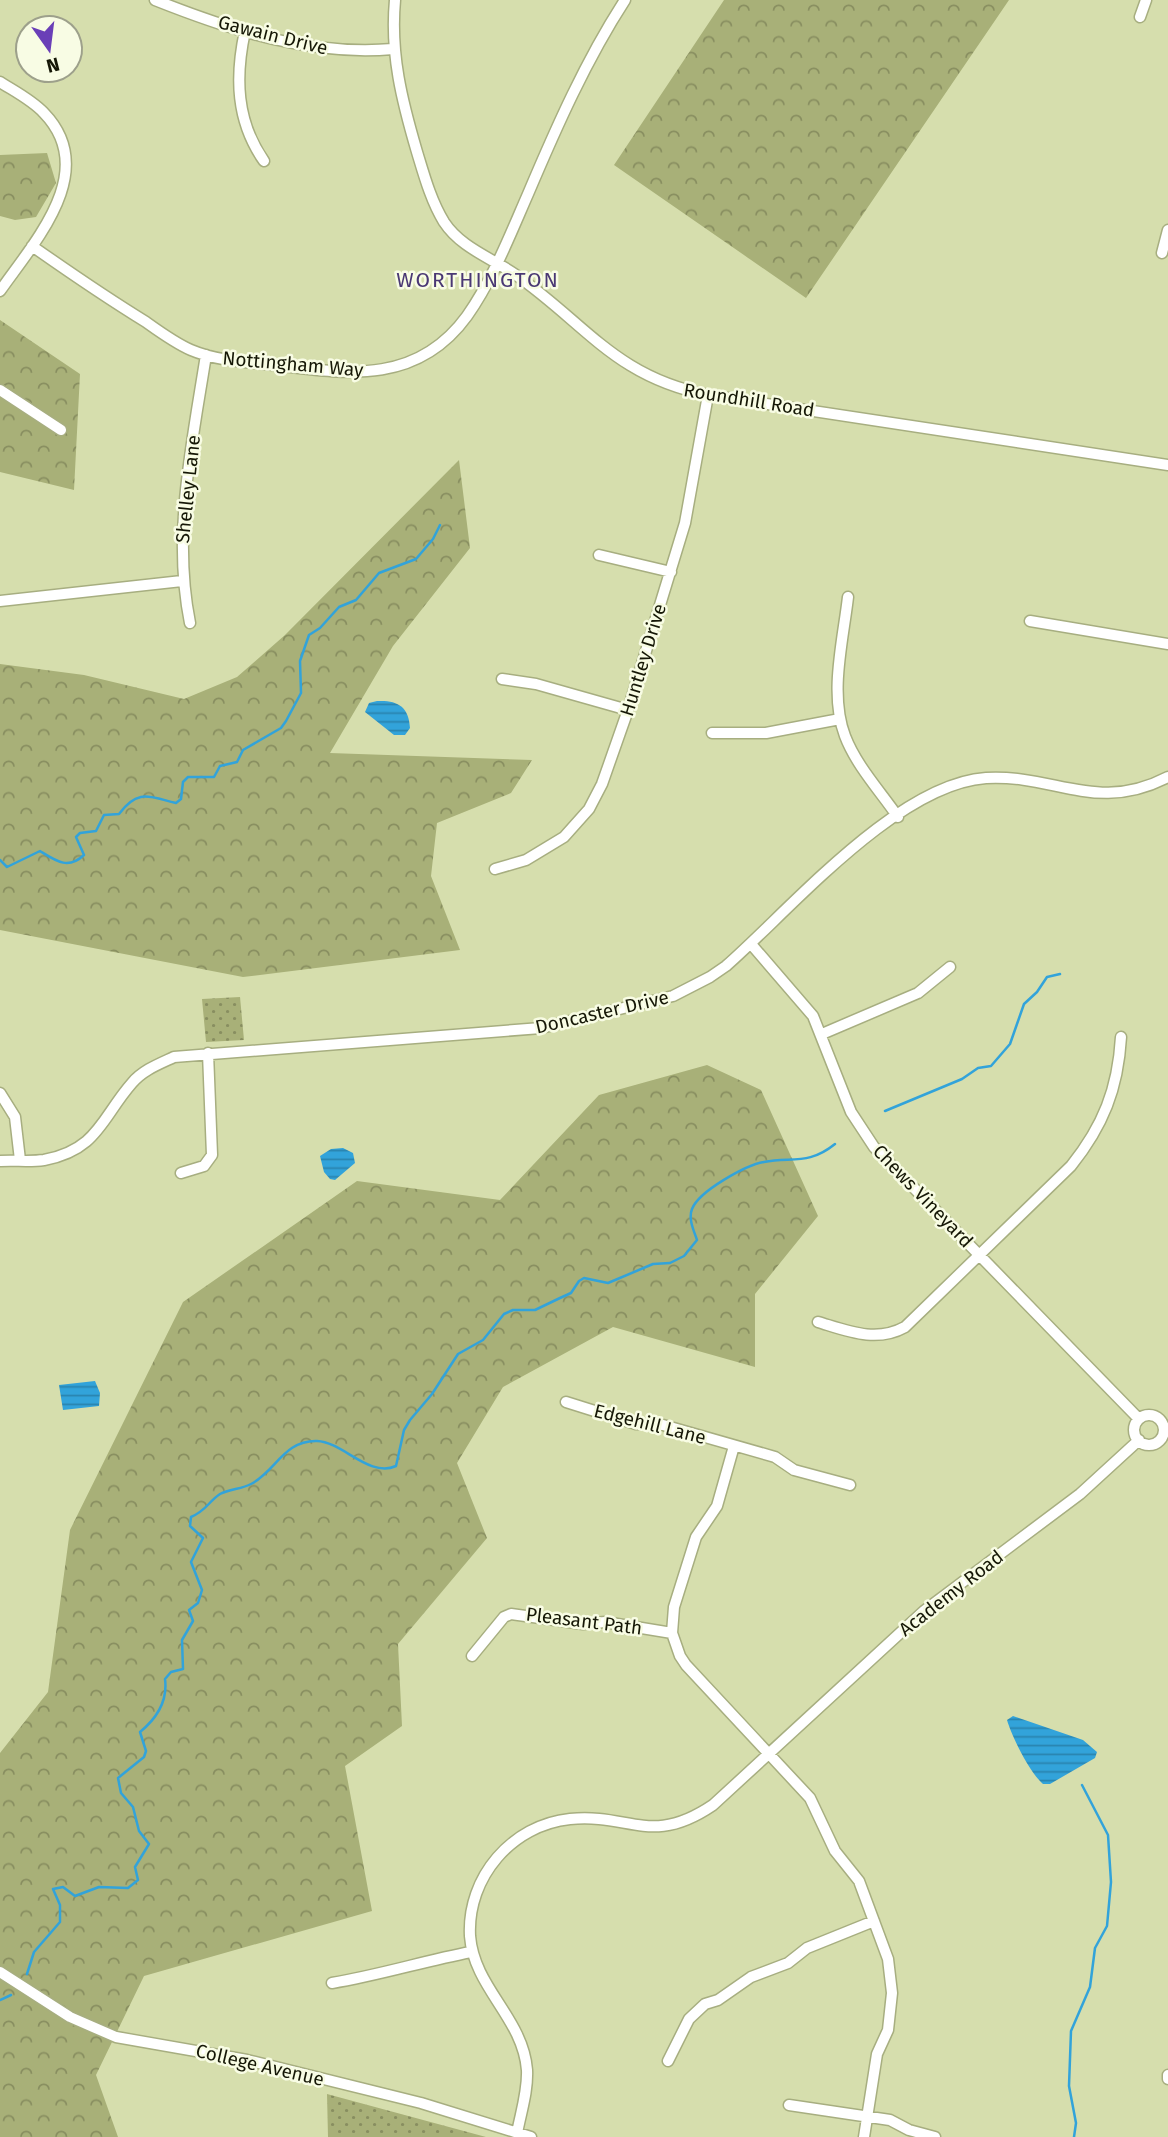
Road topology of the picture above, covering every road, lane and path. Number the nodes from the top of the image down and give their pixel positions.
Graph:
1 (155, 0) edge
2 (394, 0) edge
3 (625, 0) edge
4 (1146, 0) edge
5 (1140, 17) dead end
6 (246, 31) junction
7 (393, 49) junction
8 (0, 82) edge
9 (264, 161) dead end
10 (1168, 230) edge
11 (32, 246) junction
12 (1162, 253) dead end
13 (498, 263) junction
14 (0, 292) edge
15 (206, 355) junction
16 (0, 390) edge
17 (708, 395) junction
18 (61, 430) dead end
19 (1168, 465) edge
20 (598, 555) dead end
21 (671, 572) junction
22 (182, 580) junction
23 (848, 597) dead end
24 (0, 601) edge
25 (1030, 621) dead end
26 (190, 624) dead end
27 (1168, 644) edge
28 (502, 679) dead end
29 (628, 710) junction
30 (840, 719) junction
31 (712, 733) dead end
32 (1168, 777) edge
33 (898, 817) junction
34 (495, 869) dead end
35 (751, 944) junction
36 (950, 967) dead end
37 (822, 1034) junction
38 (1121, 1037) dead end
39 (208, 1053) junction
40 (0, 1093) edge
41 (20, 1160) junction
42 (0, 1161) edge
43 (181, 1173) dead end
44 (979, 1254) junction
45 (818, 1322) dead end
46 (566, 1402) dead end
47 (1164, 1416) edge
48 (1139, 1419) junction
49 (1139, 1440) junction
50 (1164, 1444) edge
51 (734, 1446) junction
52 (850, 1485) dead end
53 (672, 1633) junction
54 (472, 1656) dead end
55 (769, 1754) junction
56 (874, 1921) junction
57 (471, 1952) junction
58 (0, 1972) edge
59 (332, 1983) dead end
60 (668, 2061) dead end
61 (789, 2105) dead end
62 (867, 2117) junction
63 (517, 2133) junction
64 (531, 2137) edge
65 (864, 2137) edge
66 (935, 2137) edge

1 - 6 street, Gawain Drive
2 - 7 street, Roundhill Road
3 - 13 street, Nottingham Way
4 - 5 street
6 - 7 street, Gawain Drive
6 - 9 street
7 - 13 street, Roundhill Road
8 - 11 street
10 - 12 street
11 - 14 street
11 - 15 street, Nottingham Way
13 - 15 street, Nottingham Way
13 - 17 street, Roundhill Road
15 - 22 street, Shelley Lane
16 - 18 street
17 - 19 street, Roundhill Road
17 - 21 street, Huntley Drive
20 - 21 street
21 - 29 street, Huntley Drive
22 - 24 street
22 - 26 street, Shelley Lane
23 - 30 street
25 - 27 street
28 - 29 street
29 - 34 street, Huntley Drive
30 - 31 street
30 - 33 street
32 - 33 street, Doncaster Drive
33 - 35 street, Doncaster Drive
35 - 37 street, Chews Vineyard
35 - 39 street, Doncaster Drive
36 - 37 street
37 - 44 street, Chews Vineyard
38 - 44 street
39 - 41 street, Doncaster Drive
39 - 43 street
40 - 41 street
41 - 42 street, Doncaster Drive
44 - 45 street
44 - 48 street, Chews Vineyard
46 - 51 street, Edgehill Lane
47 - 48 street
47 - 50 street
48 - 49 street
49 - 50 street
49 - 55 street, Academy Road
51 - 52 street, Edgehill Lane
51 - 53 street
53 - 54 street, Pleasant Path
53 - 55 street
55 - 56 street
55 - 57 street, Academy Road
56 - 60 street
56 - 62 street
57 - 59 street
57 - 63 street
58 - 63 street, College Avenue
61 - 62 street
62 - 65 street
62 - 66 street
63 - 64 street, College Avenue

